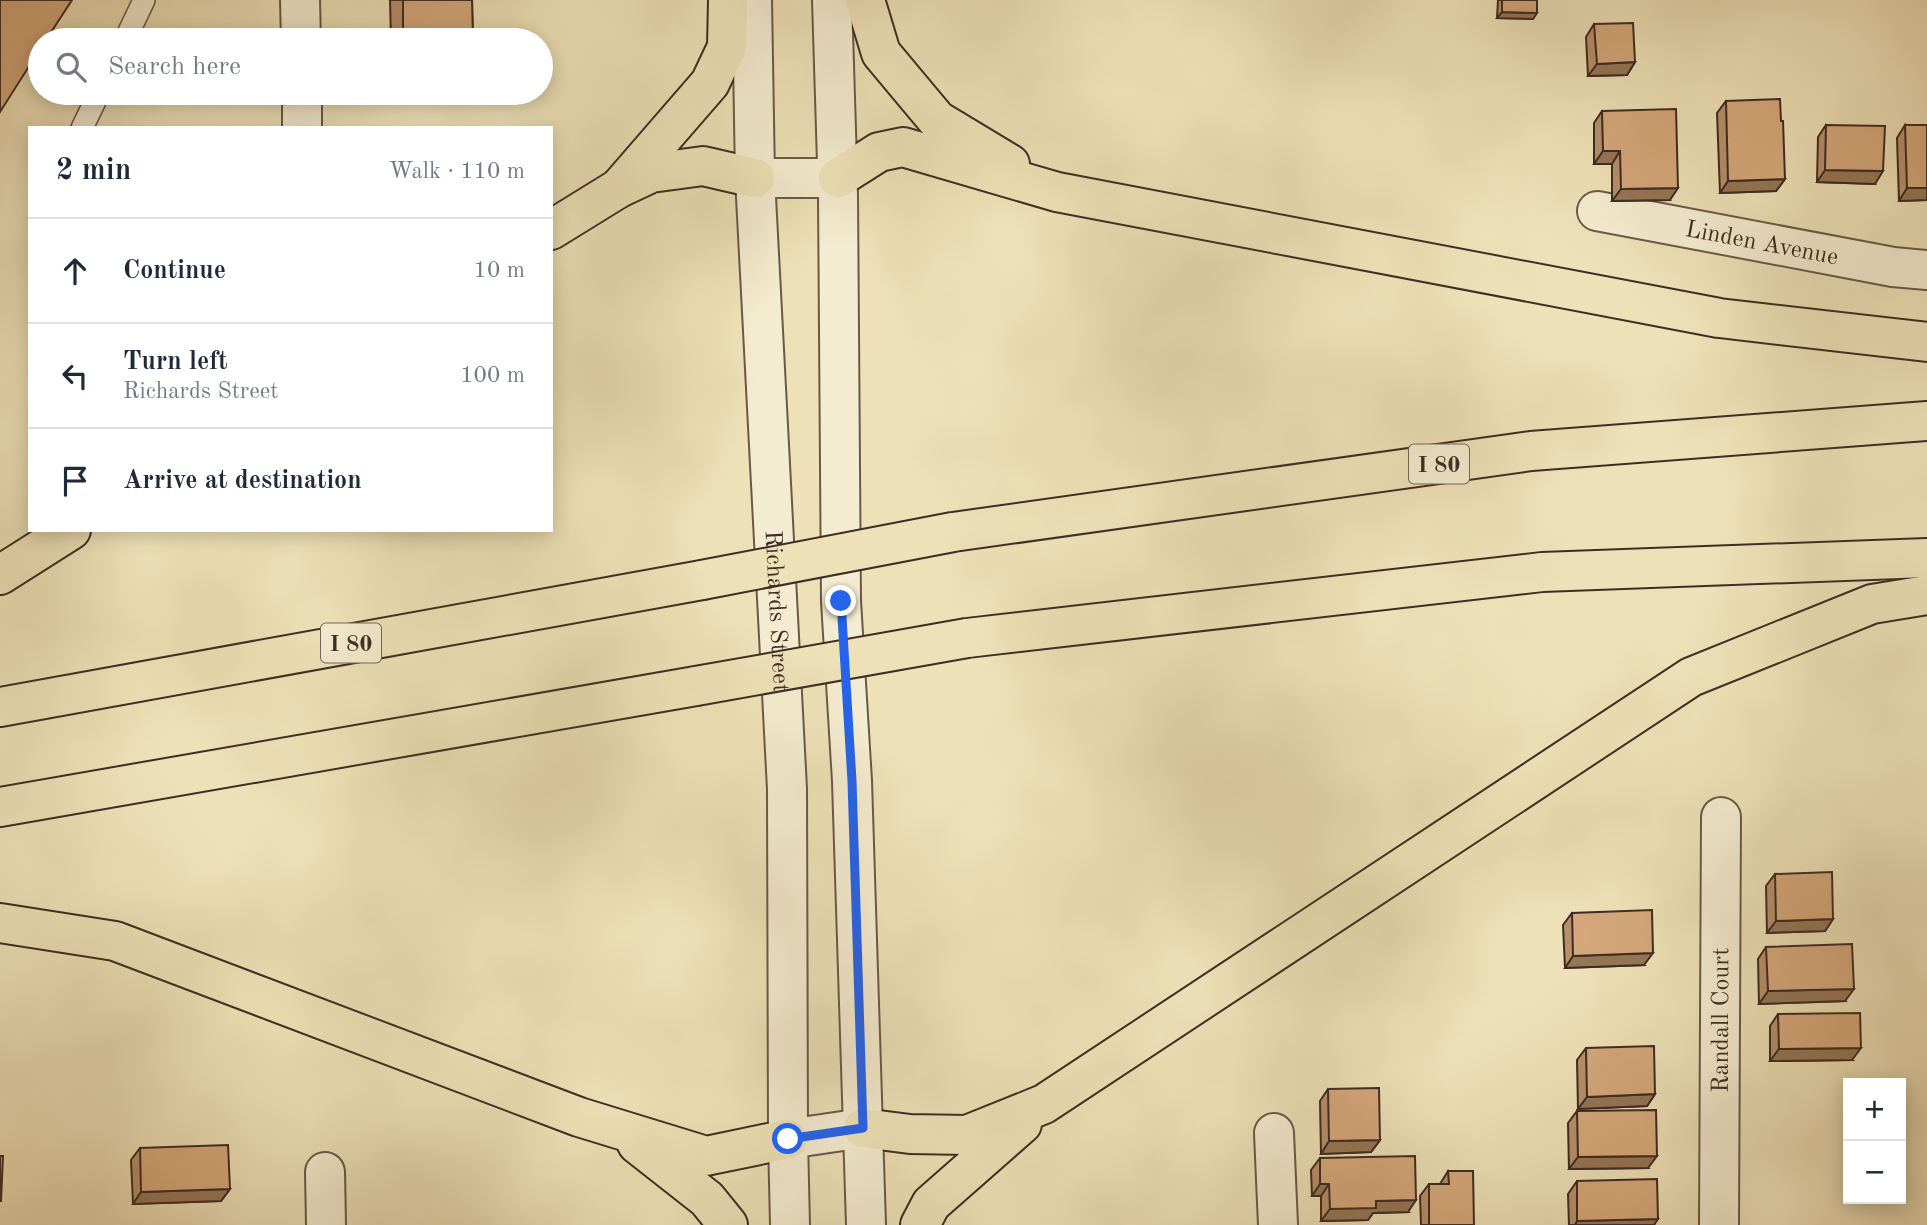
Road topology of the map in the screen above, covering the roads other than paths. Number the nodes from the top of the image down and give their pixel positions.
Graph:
1 (144, 0) edge
2 (300, 0) edge
3 (728, 0) edge
4 (752, 0) edge
5 (832, 0) edge
6 (865, 0) edge
7 (131, 28) edge
8 (301, 28) edge
9 (93, 105) edge
10 (302, 105) edge
11 (83, 126) edge
12 (302, 126) edge
13 (755, 178) junction
14 (838, 178) junction
15 (619, 188) junction
16 (1057, 192) junction
17 (1597, 211) dead end
18 (553, 229) edge
19 (1927, 270) edge
20 (1927, 342) edge
21 (1927, 421) edge
22 (68, 532) edge
23 (1927, 558) edge
24 (0, 575) edge
25 (1927, 595) edge
26 (0, 707) edge
27 (0, 807) edge
28 (1721, 817) dead end
29 (0, 923) edge
30 (1044, 1104) junction
31 (863, 1128) junction
32 (619, 1129) junction
33 (1275, 1133) dead end
34 (788, 1139) junction
35 (325, 1172) dead end
36 (326, 1225) edge
37 (728, 1225) edge
38 (790, 1225) edge
39 (866, 1225) edge
40 (920, 1225) edge
41 (1278, 1225) edge
42 (1719, 1225) edge

1 - 7 lane
2 - 8 street
3 - 15 highway
4 - 13 street, Richards Street
5 - 14 street
6 - 16 highway
9 - 11 lane
10 - 12 street
13 - 14 street
13 - 15 highway
13 - 34 street, Richards Street
14 - 16 highway
14 - 31 street
15 - 18 highway
16 - 20 highway
17 - 19 street, Linden Avenue
21 - 26 highway, I 80, bridge
22 - 24 highway
23 - 27 highway, bridge
25 - 30 highway
28 - 42 street, Randall Court
29 - 32 highway
30 - 31 highway
30 - 40 highway
31 - 34 street
31 - 39 street
32 - 34 highway
32 - 37 highway
33 - 41 street
34 - 38 street, Richards Street
35 - 36 street

